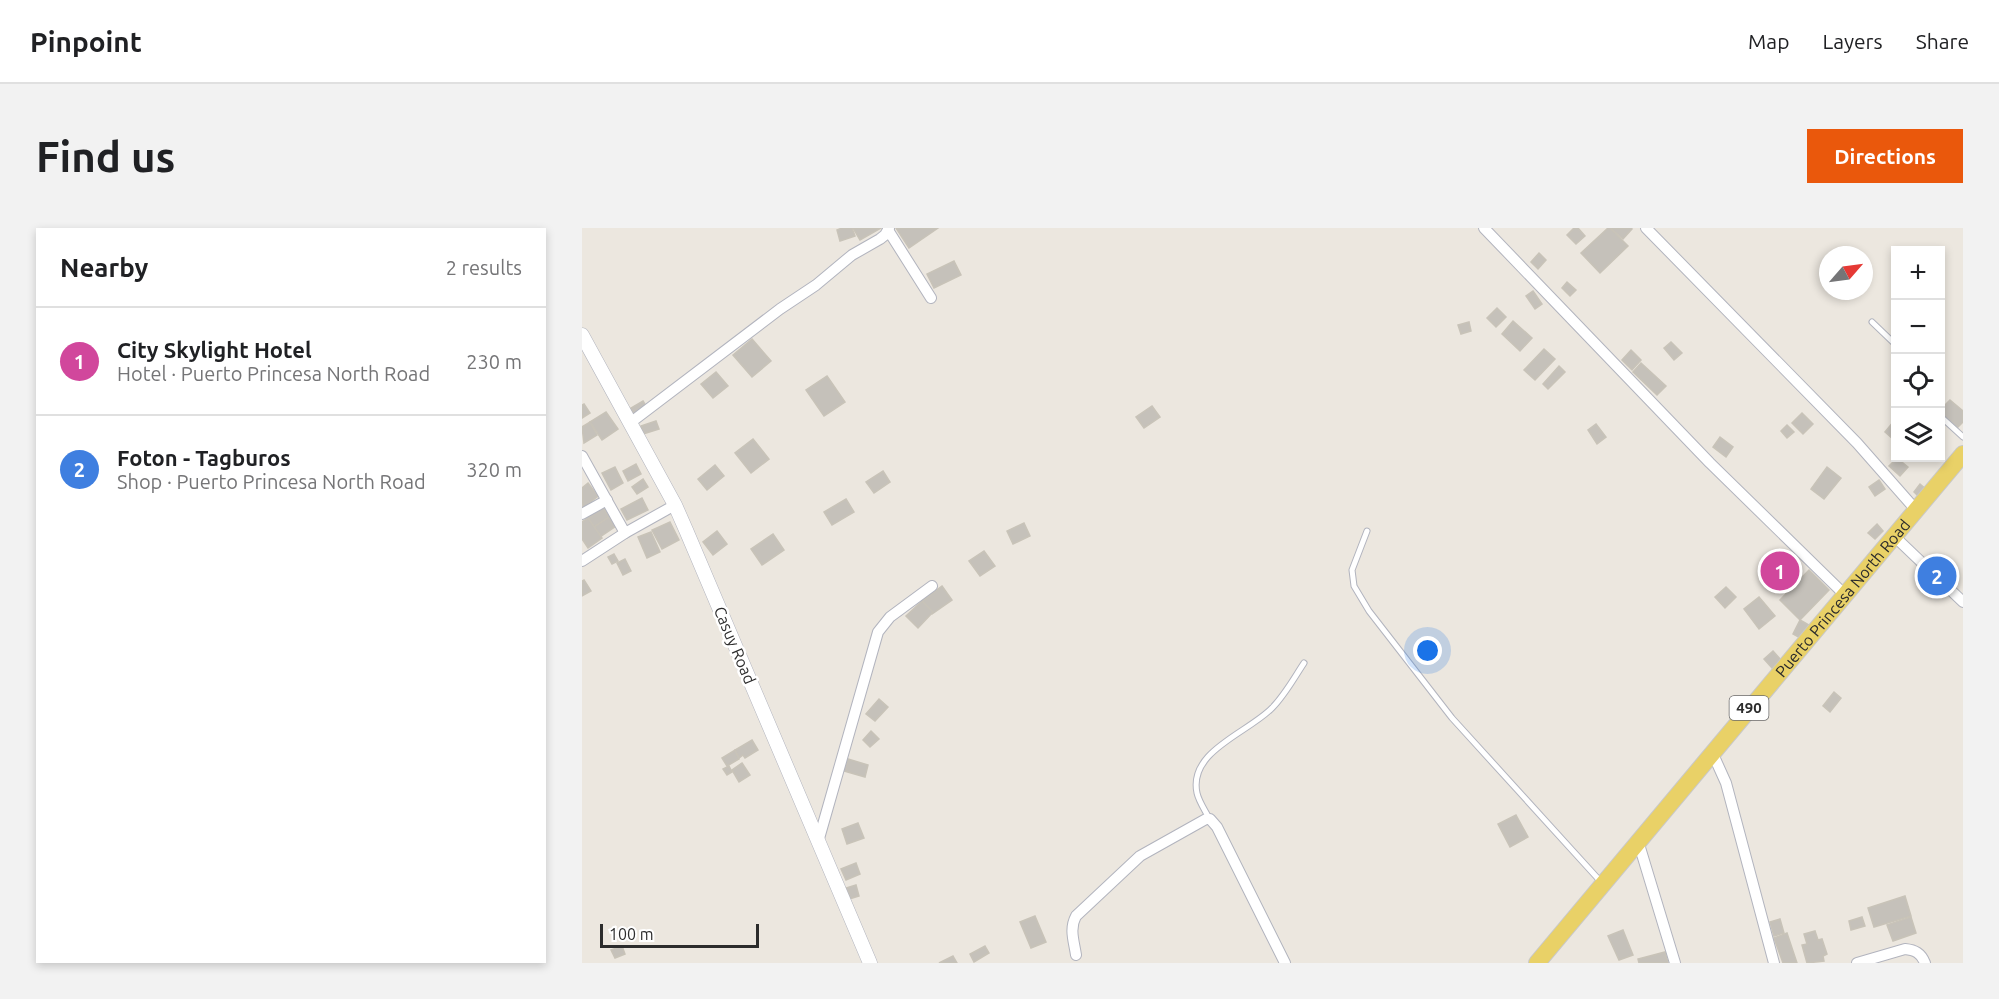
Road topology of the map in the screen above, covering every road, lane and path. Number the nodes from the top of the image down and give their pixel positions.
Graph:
1 (1484, 228) edge
2 (1646, 228) edge
3 (889, 229) edge
4 (931, 298) dead end
5 (1872, 322) dead end
6 (582, 335) edge
7 (1891, 340) edge
8 (1945, 420) edge
9 (630, 423) junction
10 (1963, 436) edge
11 (1963, 454) edge
12 (583, 461) edge
13 (607, 500) junction
14 (675, 505) junction
15 (1916, 510) junction
16 (582, 514) edge
17 (1367, 531) dead end
18 (625, 533) junction
19 (1894, 536) junction
20 (582, 561) edge
21 (932, 586) dead end
22 (1845, 595) junction
23 (1963, 602) edge
24 (1304, 663) dead end
25 (1712, 752) junction
26 (1210, 819) junction
27 (1638, 841) junction
28 (818, 842) junction
29 (1603, 884) junction
30 (1076, 956) dead end
31 (870, 963) edge
32 (1285, 963) edge
33 (1537, 963) edge
34 (1676, 963) edge
35 (1774, 963) edge
36 (1857, 963) edge
37 (1926, 963) edge

1 - 22 street
2 - 15 street
3 - 4 street
3 - 9 street
5 - 7 lane
6 - 9 street, Casuy Road
8 - 10 lane
9 - 14 street, Casuy Road
11 - 15 main road, Puerto Princesa North Road / 490
12 - 13 street
13 - 16 street
13 - 18 street
14 - 18 street
14 - 28 street, Casuy Road
15 - 19 main road, Puerto Princesa North Road / 490
17 - 29 lane
18 - 20 street
19 - 22 main road, Puerto Princesa North Road / 490
19 - 23 street
21 - 28 street
22 - 25 main road, Puerto Princesa North Road / 490
24 - 26 lane
25 - 27 main road, Puerto Princesa North Road / 490
25 - 35 street
26 - 30 street
26 - 32 street
27 - 29 main road, Puerto Princesa North Road / 490
27 - 34 street
28 - 31 street, Casuy Road
29 - 33 main road, Puerto Princesa North Road / 490
36 - 37 street

